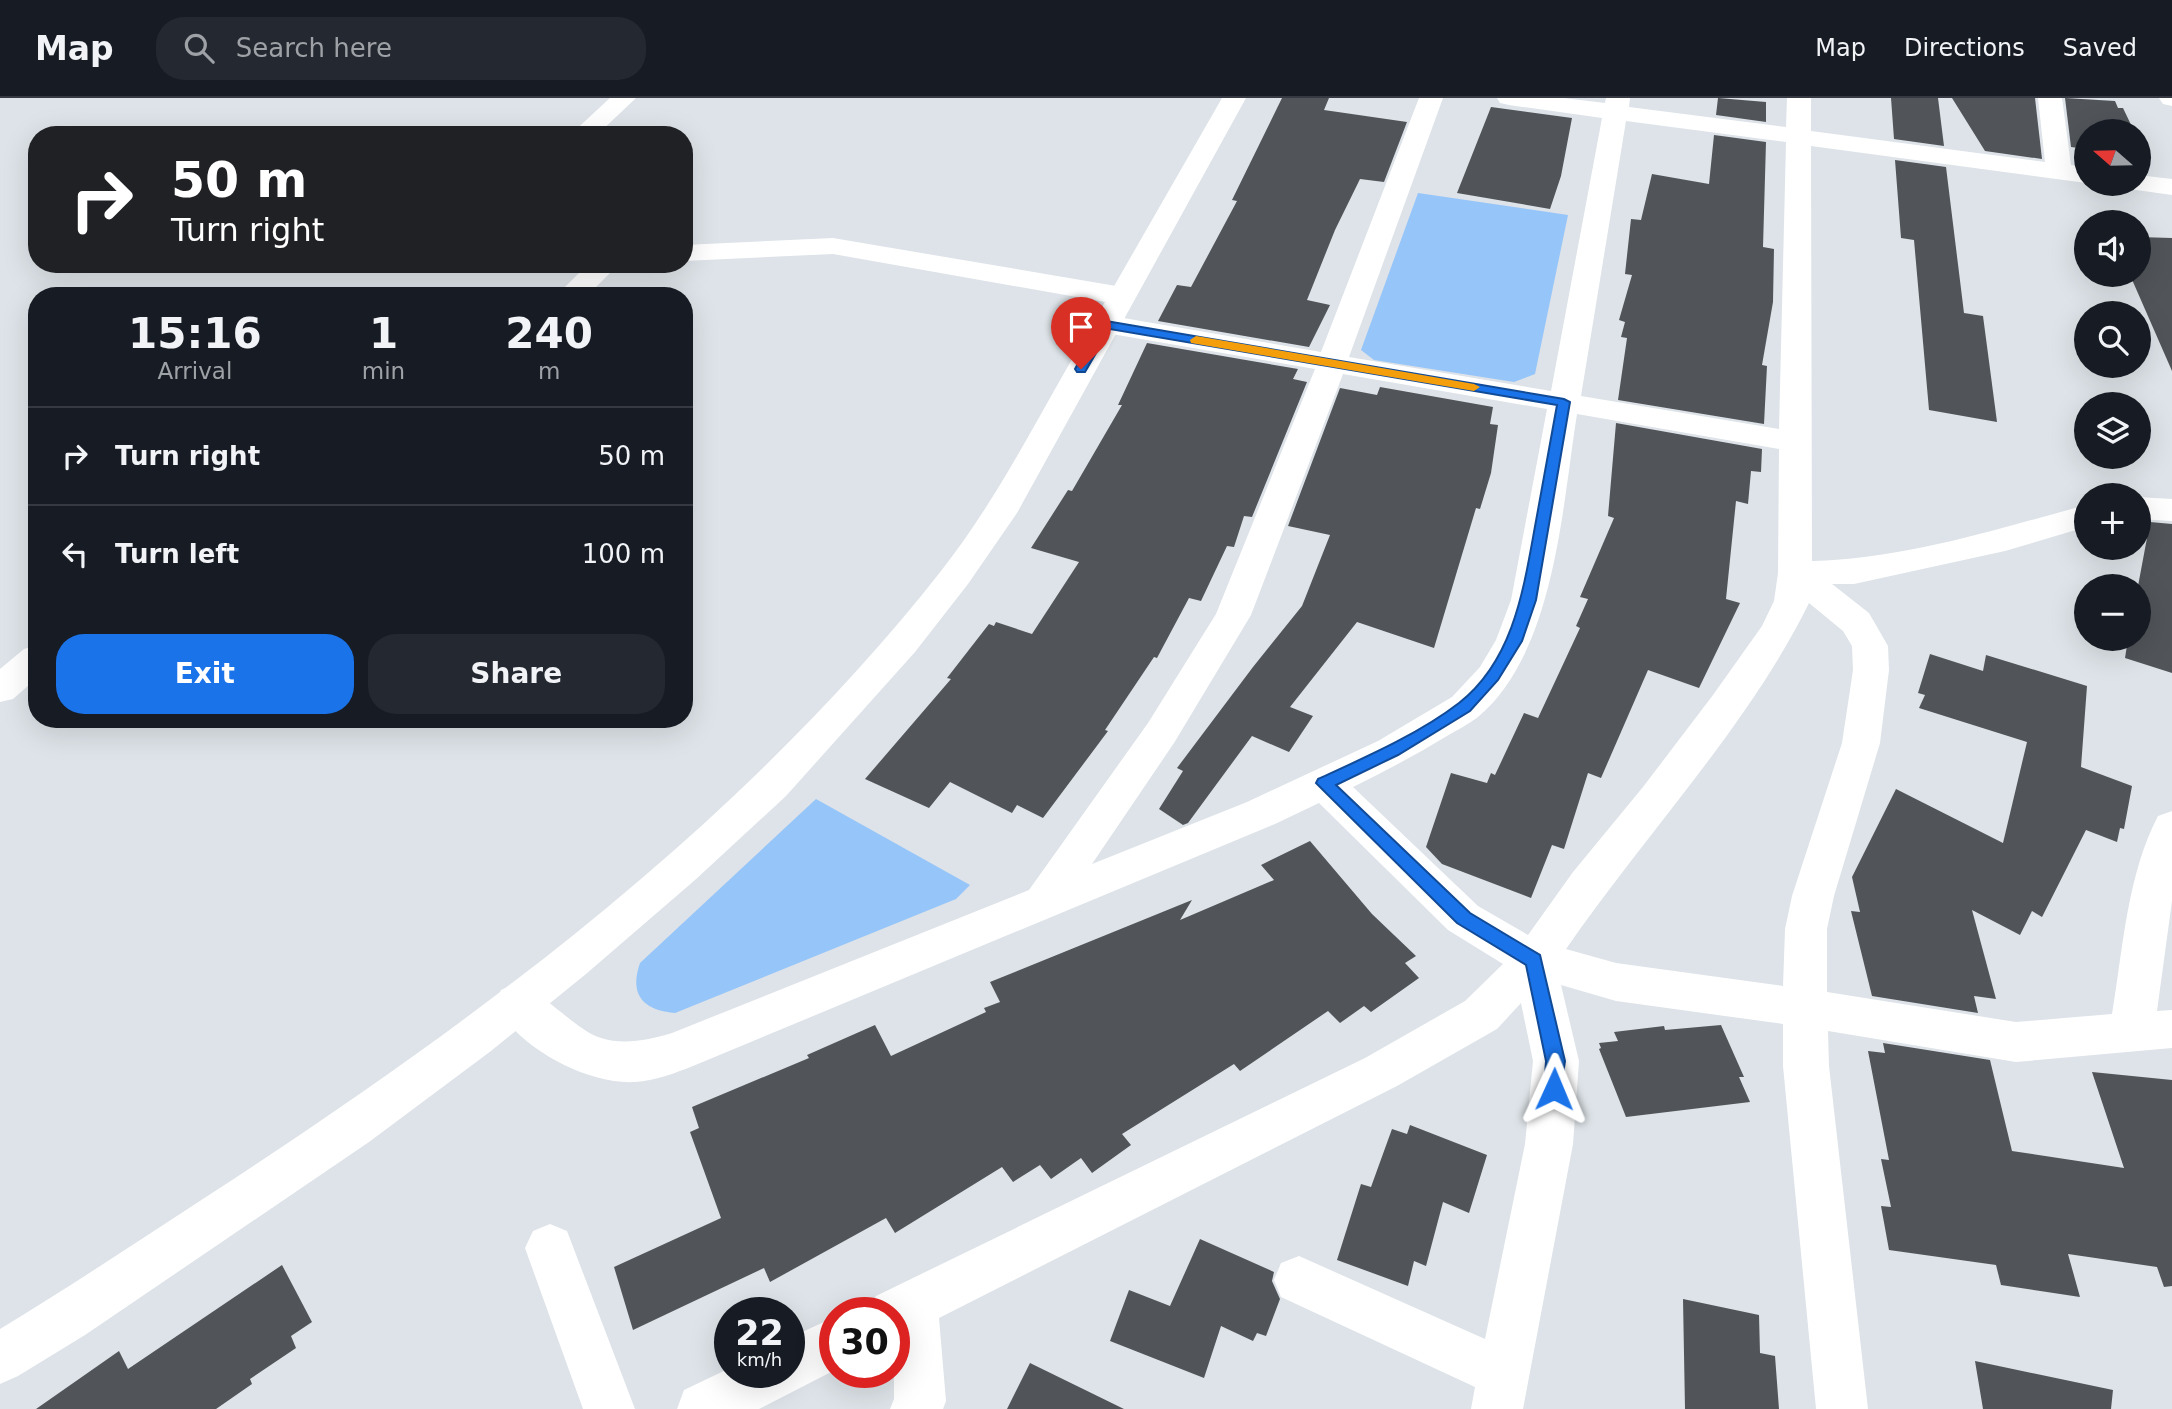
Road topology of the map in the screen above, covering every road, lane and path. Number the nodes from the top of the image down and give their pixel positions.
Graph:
1 (624, 98) edge
2 (1234, 98) edge
3 (1431, 98) edge
4 (1509, 98) edge
5 (2050, 98) edge
6 (1617, 105) edge
7 (1799, 117) edge
8 (592, 126) edge
9 (2059, 172) junction
10 (2074, 174) edge
11 (2151, 185) edge
12 (2172, 187) edge
13 (693, 253) edge
14 (595, 273) edge
15 (580, 287) edge
16 (1114, 310) junction
17 (1332, 363) junction
18 (1564, 402) junction
19 (1795, 442) junction
20 (2151, 509) edge
21 (2172, 510) edge
22 (2074, 520) edge
23 (1796, 573) junction
24 (28, 666) edge
25 (0, 689) edge
26 (1324, 783) junction
27 (2172, 827) edge
28 (1044, 902) junction
29 (1534, 961) junction
30 (517, 1003) junction
31 (1805, 1008) junction
32 (2152, 1030) edge
33 (550, 1248) dead end
34 (1299, 1280) dead end
35 (910, 1306) edge
36 (910, 1344) edge
37 (0, 1358) edge
38 (745, 1388) edge
39 (1501, 1392) edge
40 (609, 1409) edge
41 (703, 1409) edge
42 (916, 1409) edge
43 (1842, 1409) edge

1 - 8 street
2 - 16 street
3 - 17 street
4 - 6 street
5 - 9 street
6 - 7 street
6 - 18 street
7 - 9 street
7 - 19 street
9 - 10 street
11 - 12 street
13 - 16 street
14 - 15 street
16 - 17 street
16 - 30 street
17 - 18 street
17 - 28 street
18 - 19 street
18 - 26 street
19 - 23 street
20 - 21 street
22 - 23 street
23 - 29 street
23 - 31 street
24 - 25 street
26 - 28 street
26 - 29 street
27 - 32 street
28 - 30 street
29 - 31 street
29 - 35 street
29 - 39 street
30 - 37 street
31 - 32 street
31 - 43 street
33 - 40 street
34 - 39 street
36 - 42 street
38 - 41 street

